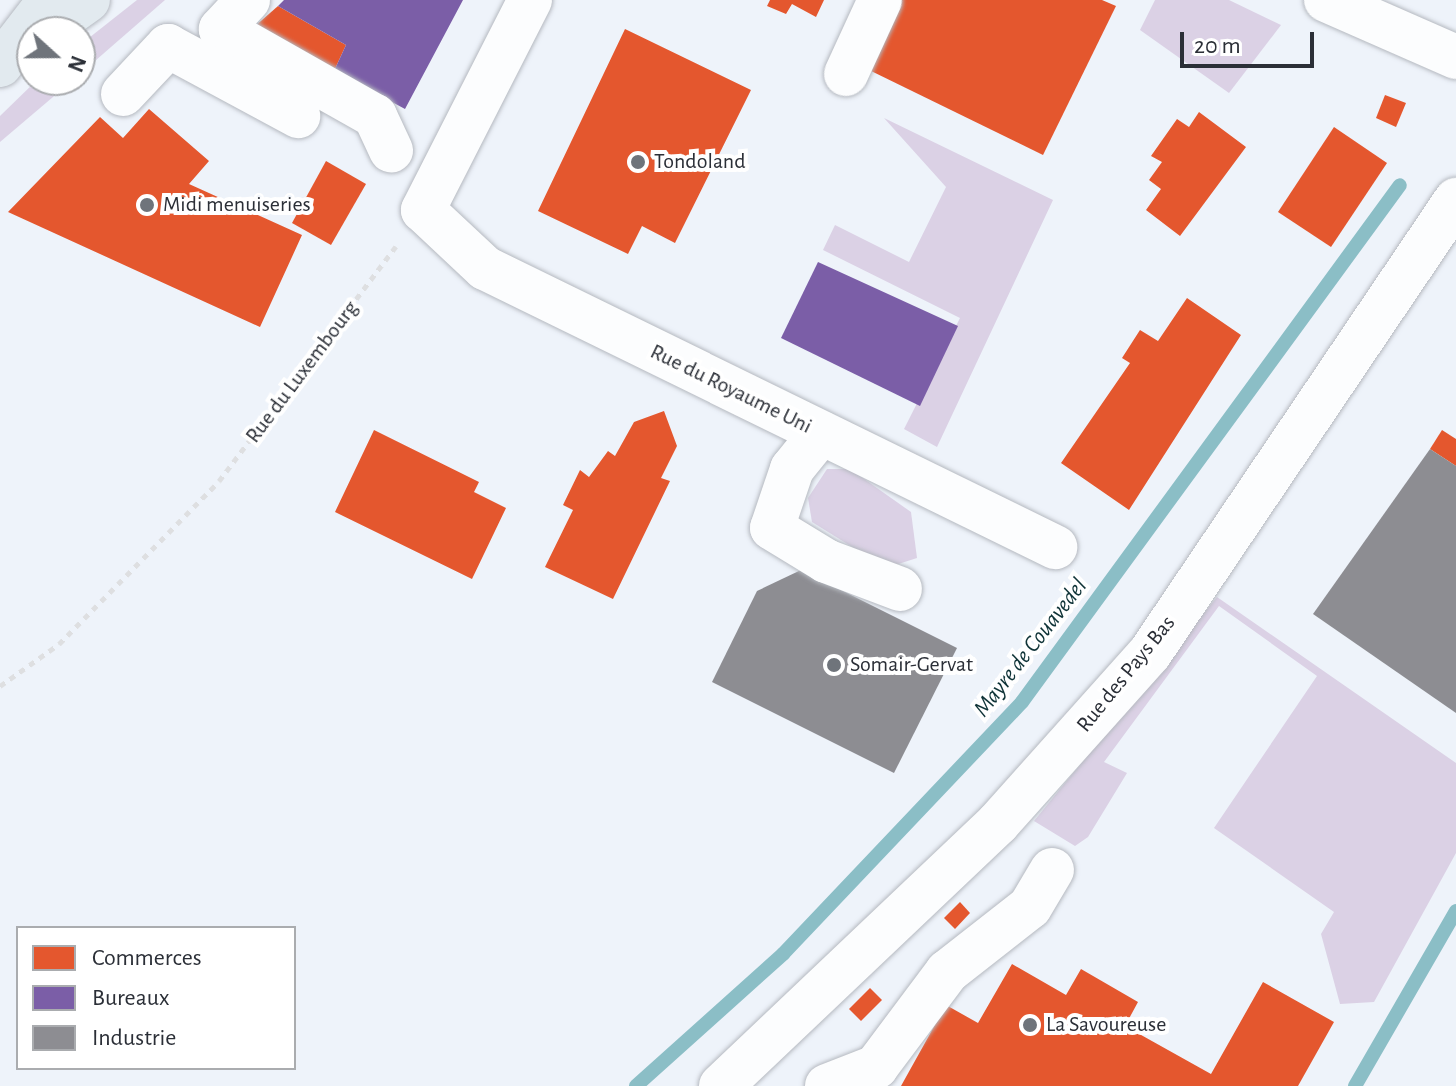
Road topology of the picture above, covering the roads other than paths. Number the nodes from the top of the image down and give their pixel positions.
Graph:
1 (50, 0) edge
2 (88, 0) edge
3 (248, 0) edge
4 (530, 0) edge
5 (880, 0) edge
6 (1326, 0) edge
7 (66, 16) edge
8 (13, 54) edge
9 (1456, 57) edge
10 (846, 74) dead end
11 (123, 94) dead end
12 (298, 116) dead end
13 (391, 150) dead end
14 (1456, 200) edge
15 (821, 433) junction
16 (1055, 547) dead end
17 (900, 589) dead end
18 (1052, 870) dead end
19 (721, 1086) edge
20 (827, 1086) edge

1 - 8 main road
2 - 7 main road
3 - 13 street
4 - 15 street, Rue du Royaume Uni
5 - 10 street
6 - 9 street
11 - 12 street
14 - 19 street, Rue des Pays Bas
15 - 16 street, Rue du Royaume Uni
15 - 17 street
18 - 20 street

